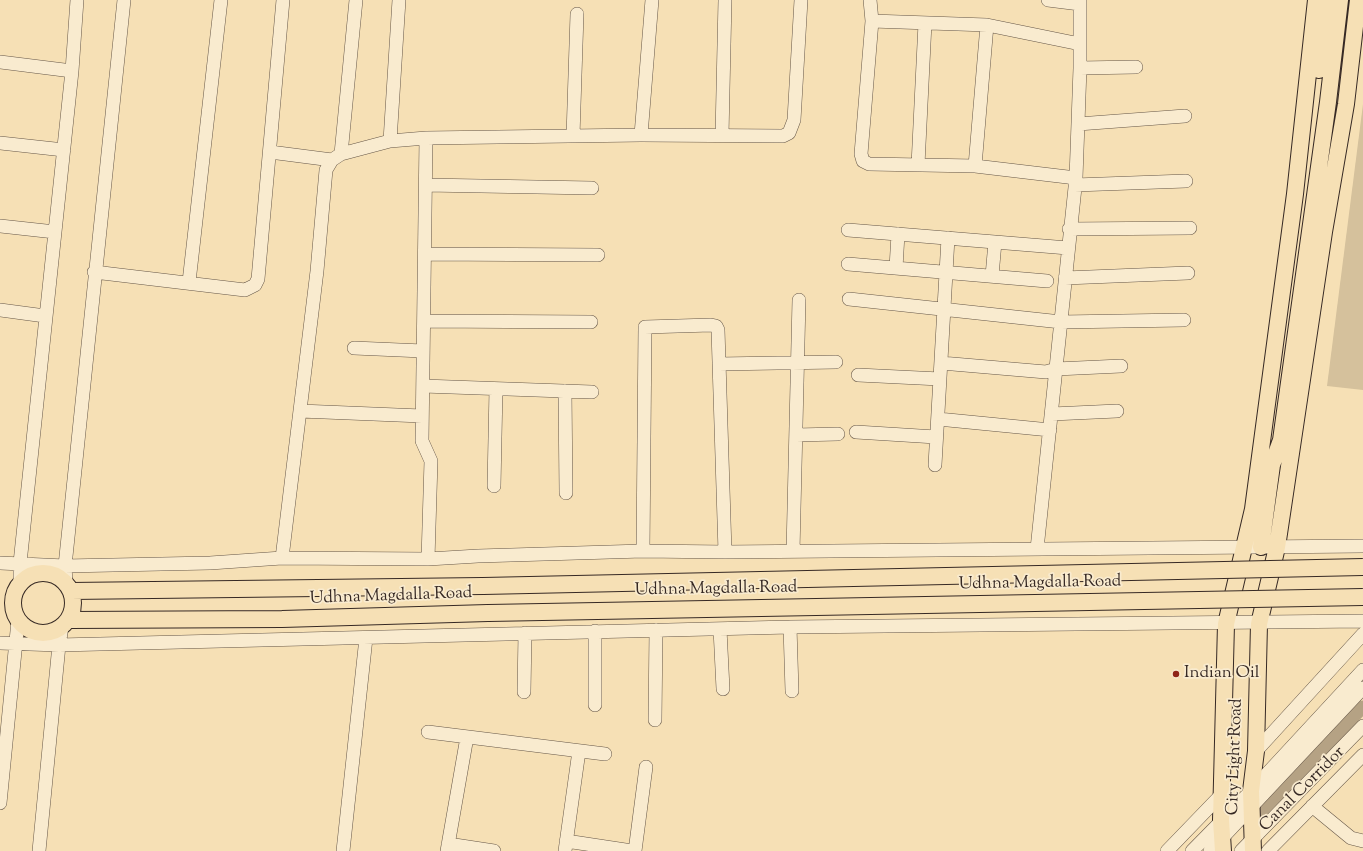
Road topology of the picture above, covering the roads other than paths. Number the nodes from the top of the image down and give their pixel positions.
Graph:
1 (78, 0) edge
2 (124, 0) edge
3 (221, 0) edge
4 (283, 0) edge
5 (356, 0) edge
6 (399, 0) edge
7 (652, 0) edge
8 (725, 0) edge
9 (800, 0) edge
10 (870, 0) edge
11 (1048, 0) edge
12 (1316, 0) edge
13 (1327, 0) edge
14 (1340, 0) edge
15 (1358, 0) edge
16 (1080, 2) edge
17 (577, 14) dead end
18 (872, 21) junction
19 (925, 23) junction
20 (988, 25) junction
21 (1080, 44) junction
22 (0, 62) edge
23 (1136, 67) dead end
24 (1080, 68) junction
25 (72, 71) junction
26 (1185, 116) dead end
27 (1078, 124) junction
28 (641, 135) junction
29 (573, 136) junction
30 (722, 136) junction
31 (426, 138) junction
32 (390, 141) junction
33 (0, 143) edge
34 (64, 150) junction
35 (270, 152) junction
36 (336, 157) junction
37 (918, 165) junction
38 (975, 166) junction
39 (1186, 181) dead end
40 (1076, 182) junction
41 (426, 186) junction
42 (592, 188) dead end
43 (0, 226) edge
44 (1304, 226) junction
45 (1190, 228) dead end
46 (1069, 229) junction
47 (848, 230) dead end
48 (56, 232) junction
49 (898, 234) junction
50 (948, 238) junction
51 (995, 242) junction
52 (1068, 248) junction
53 (425, 254) junction
54 (598, 255) dead end
55 (848, 264) dead end
56 (896, 268) junction
57 (94, 272) junction
58 (946, 272) junction
59 (1188, 273) dead end
60 (992, 276) junction
61 (1065, 278) junction
62 (1047, 281) dead end
63 (188, 282) junction
64 (849, 299) dead end
65 (799, 300) dead end
66 (944, 309) junction
67 (0, 310) edge
68 (45, 316) junction
69 (1184, 320) dead end
70 (424, 321) junction
71 (591, 322) dead end
72 (1061, 322) junction
73 (354, 348) dead end
74 (423, 351) junction
75 (836, 362) dead end
76 (797, 363) junction
77 (941, 363) junction
78 (719, 364) junction
79 (1121, 366) dead end
80 (1056, 369) junction
81 (858, 374) dead end
82 (940, 379) junction
83 (423, 386) junction
84 (496, 389) junction
85 (565, 392) junction
86 (592, 392) dead end
87 (300, 411) junction
88 (1117, 411) dead end
89 (1052, 414) junction
90 (422, 416) junction
91 (938, 419) junction
92 (1050, 430) junction
93 (856, 432) dead end
94 (838, 434) dead end
95 (796, 435) junction
96 (936, 437) junction
97 (935, 465) dead end
98 (494, 486) dead end
99 (566, 493) dead end
100 (1253, 546) junction
101 (1363, 546) edge
102 (1277, 547) junction
103 (1037, 549) junction
104 (643, 551) junction
105 (793, 551) junction
106 (725, 552) junction
107 (282, 558) junction
108 (428, 559) junction
109 (0, 563) edge
110 (20, 563) junction
111 (65, 566) junction
112 (1363, 567) edge
113 (68, 587) junction
114 (12, 589) edge
115 (1363, 597) edge
116 (11, 615) edge
117 (1363, 621) edge
118 (66, 623) junction
119 (1226, 624) junction
120 (1259, 624) junction
121 (790, 627) junction
122 (720, 628) junction
123 (656, 630) junction
124 (595, 631) junction
125 (524, 633) junction
126 (1363, 634) edge
127 (366, 638) junction
128 (0, 643) edge
129 (16, 643) junction
130 (59, 645) junction
131 (1363, 670) edge
132 (1363, 688) edge
133 (723, 689) dead end
134 (792, 691) dead end
135 (524, 692) dead end
136 (595, 705) dead end
137 (655, 720) dead end
138 (1363, 726) edge
139 (428, 732) dead end
140 (467, 737) junction
141 (579, 751) junction
142 (1256, 751) junction
143 (605, 754) dead end
144 (1363, 755) edge
145 (646, 767) dead end
146 (1222, 794) junction
147 (1252, 799) junction
148 (0, 803) edge
149 (1312, 806) junction
150 (1221, 820) junction
151 (1363, 841) edge
152 (1223, 844) edge
153 (565, 846) edge
154 (448, 848) edge
155 (1249, 848) edge
156 (39, 851) edge
157 (344, 851) edge
158 (494, 851) edge
159 (632, 851) edge
160 (635, 851) edge
161 (1167, 851) edge
162 (1192, 851) edge
163 (1210, 851) edge
164 (1268, 851) edge

1 - 25 street
2 - 57 street
3 - 63 street
4 - 35 street
5 - 36 street
6 - 32 street
7 - 28 street
8 - 30 street
9 - 30 street
10 - 18 street
11 - 16 street
12 - 100 main road
13 - 44 main road
14 - 44 main road
15 - 102 main road, City Light Road
16 - 21 street
17 - 29 street
18 - 19 street
18 - 37 street
19 - 20 street
19 - 37 street
20 - 21 street
20 - 38 street
21 - 24 street
22 - 25 street
23 - 24 street
24 - 27 street
25 - 34 street
26 - 27 street
27 - 40 street
28 - 29 street
28 - 30 street
29 - 31 street
31 - 32 street
31 - 41 street
32 - 36 street
33 - 34 street
34 - 48 street
35 - 36 street
35 - 63 street
36 - 87 street
37 - 38 street
38 - 40 street
39 - 40 street
40 - 46 street
41 - 42 street
41 - 53 street
43 - 48 street
44 - 100 main road
45 - 46 street
46 - 52 street
47 - 49 street
48 - 68 street
49 - 50 street
49 - 56 street
50 - 51 street
50 - 58 street
51 - 52 street
51 - 60 street
52 - 61 street
53 - 54 street
53 - 70 street
55 - 56 street
56 - 58 street
57 - 63 street
57 - 111 street
58 - 60 street
58 - 66 street
59 - 61 street
60 - 62 street
61 - 72 street
64 - 66 street
65 - 76 street
66 - 72 street
66 - 77 street
67 - 68 street
68 - 110 street
69 - 72 street
70 - 71 street
70 - 74 street
72 - 80 street
73 - 74 street
74 - 83 street
75 - 76 street
76 - 78 street
76 - 95 street
77 - 80 street
77 - 82 street
78 - 104 street
78 - 106 street
79 - 80 street
80 - 89 street
81 - 82 street
82 - 91 street
83 - 84 street
83 - 90 street
84 - 85 street
84 - 98 street
85 - 86 street
85 - 99 street
87 - 90 street
87 - 107 street
88 - 89 street
89 - 92 street
90 - 108 street
91 - 92 street
91 - 96 street
92 - 103 street
93 - 96 street
94 - 95 street
95 - 105 street
96 - 97 street
100 - 102 street
100 - 103 street
100 - 119 main road
101 - 102 street
102 - 120 main road, City Light Road
103 - 105 street
104 - 106 street
104 - 108 street
105 - 106 street
107 - 108 street
107 - 111 street
109 - 110 street
110 - 111 street
110 - 114 street
111 - 113 street
112 - 113 main road, Udhna Magdalla Road, bridge
113 - 114 main road
113 - 118 main road
114 - 116 main road
115 - 118 main road, Udhna Magdalla Road, bridge
116 - 118 main road, Udhna Magdalla Road
116 - 129 street
117 - 120 street
118 - 130 street
119 - 120 street
119 - 121 street
119 - 146 main road
120 - 142 main road, City Light Road
121 - 122 street
121 - 134 street
122 - 123 street
122 - 133 street
123 - 124 street
123 - 137 street
124 - 125 street
124 - 136 street
125 - 127 street
125 - 135 street
126 - 142 street
127 - 130 street
127 - 157 street
128 - 129 street
129 - 130 street
129 - 148 street
130 - 156 street
131 - 147 street
132 - 147 street
138 - 155 street
139 - 140 street
140 - 141 street
140 - 154 street
141 - 143 street
141 - 153 street
142 - 147 main road, City Light Road
144 - 149 street, Canal Corridor
145 - 160 street
146 - 150 main road
146 - 161 street
147 - 150 street
147 - 152 street
147 - 155 main road, City Light Road
149 - 151 street
149 - 164 street, Canal Corridor
150 - 152 main road
150 - 162 street
152 - 163 street
153 - 159 street
154 - 158 street

